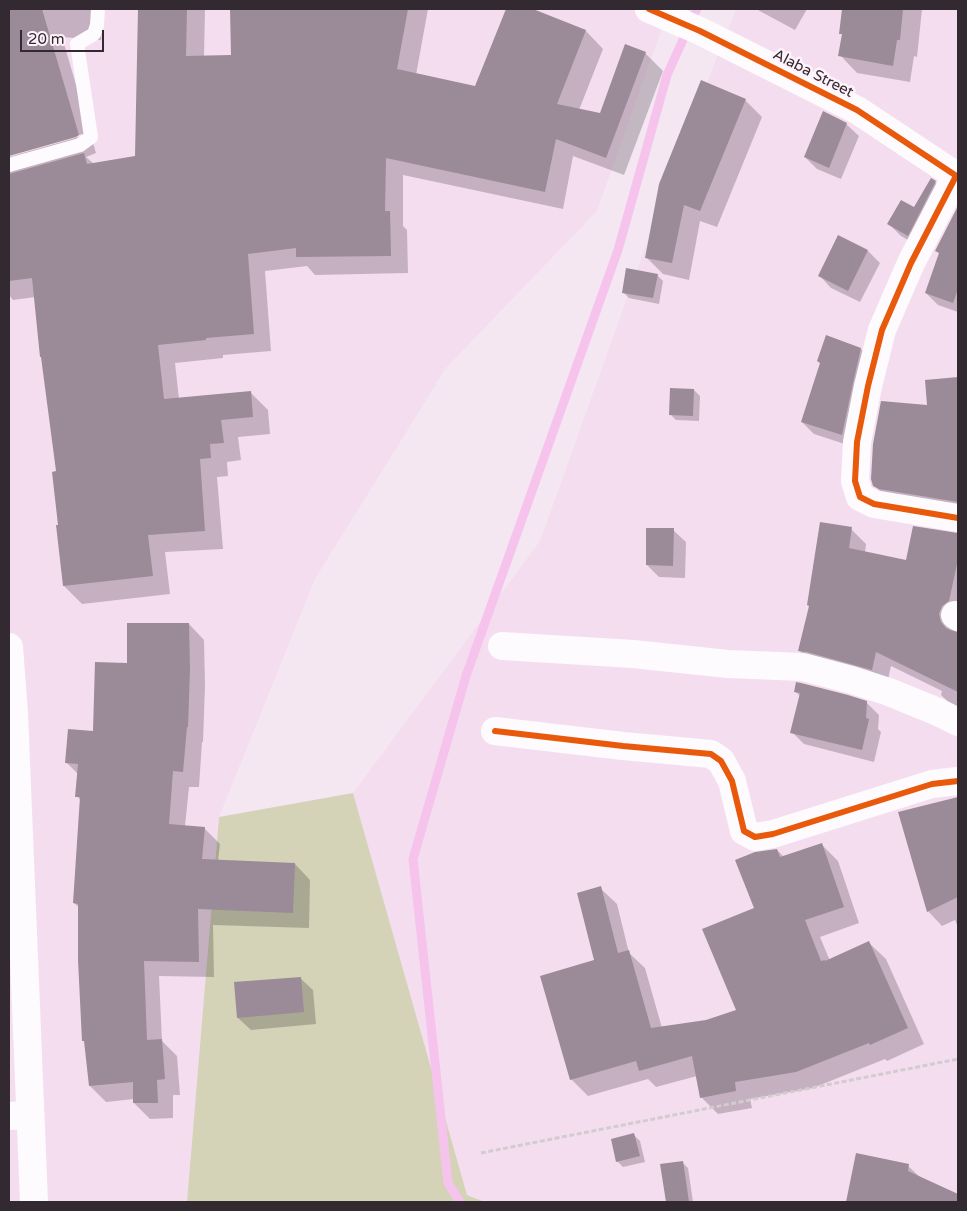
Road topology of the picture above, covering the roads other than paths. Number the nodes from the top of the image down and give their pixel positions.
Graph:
1 (98, 9) edge
2 (661, 14) edge
3 (9, 165) edge
4 (957, 176) edge
5 (958, 518) edge
6 (502, 646) dead end
7 (9, 648) edge
8 (958, 722) edge
9 (496, 731) dead end
10 (958, 781) edge
11 (20, 1115) edge
12 (34, 1202) edge

1 - 3 lane
2 - 4 street, Alaba Street
4 - 5 street
6 - 8 street
7 - 11 street
9 - 10 street
11 - 12 street

